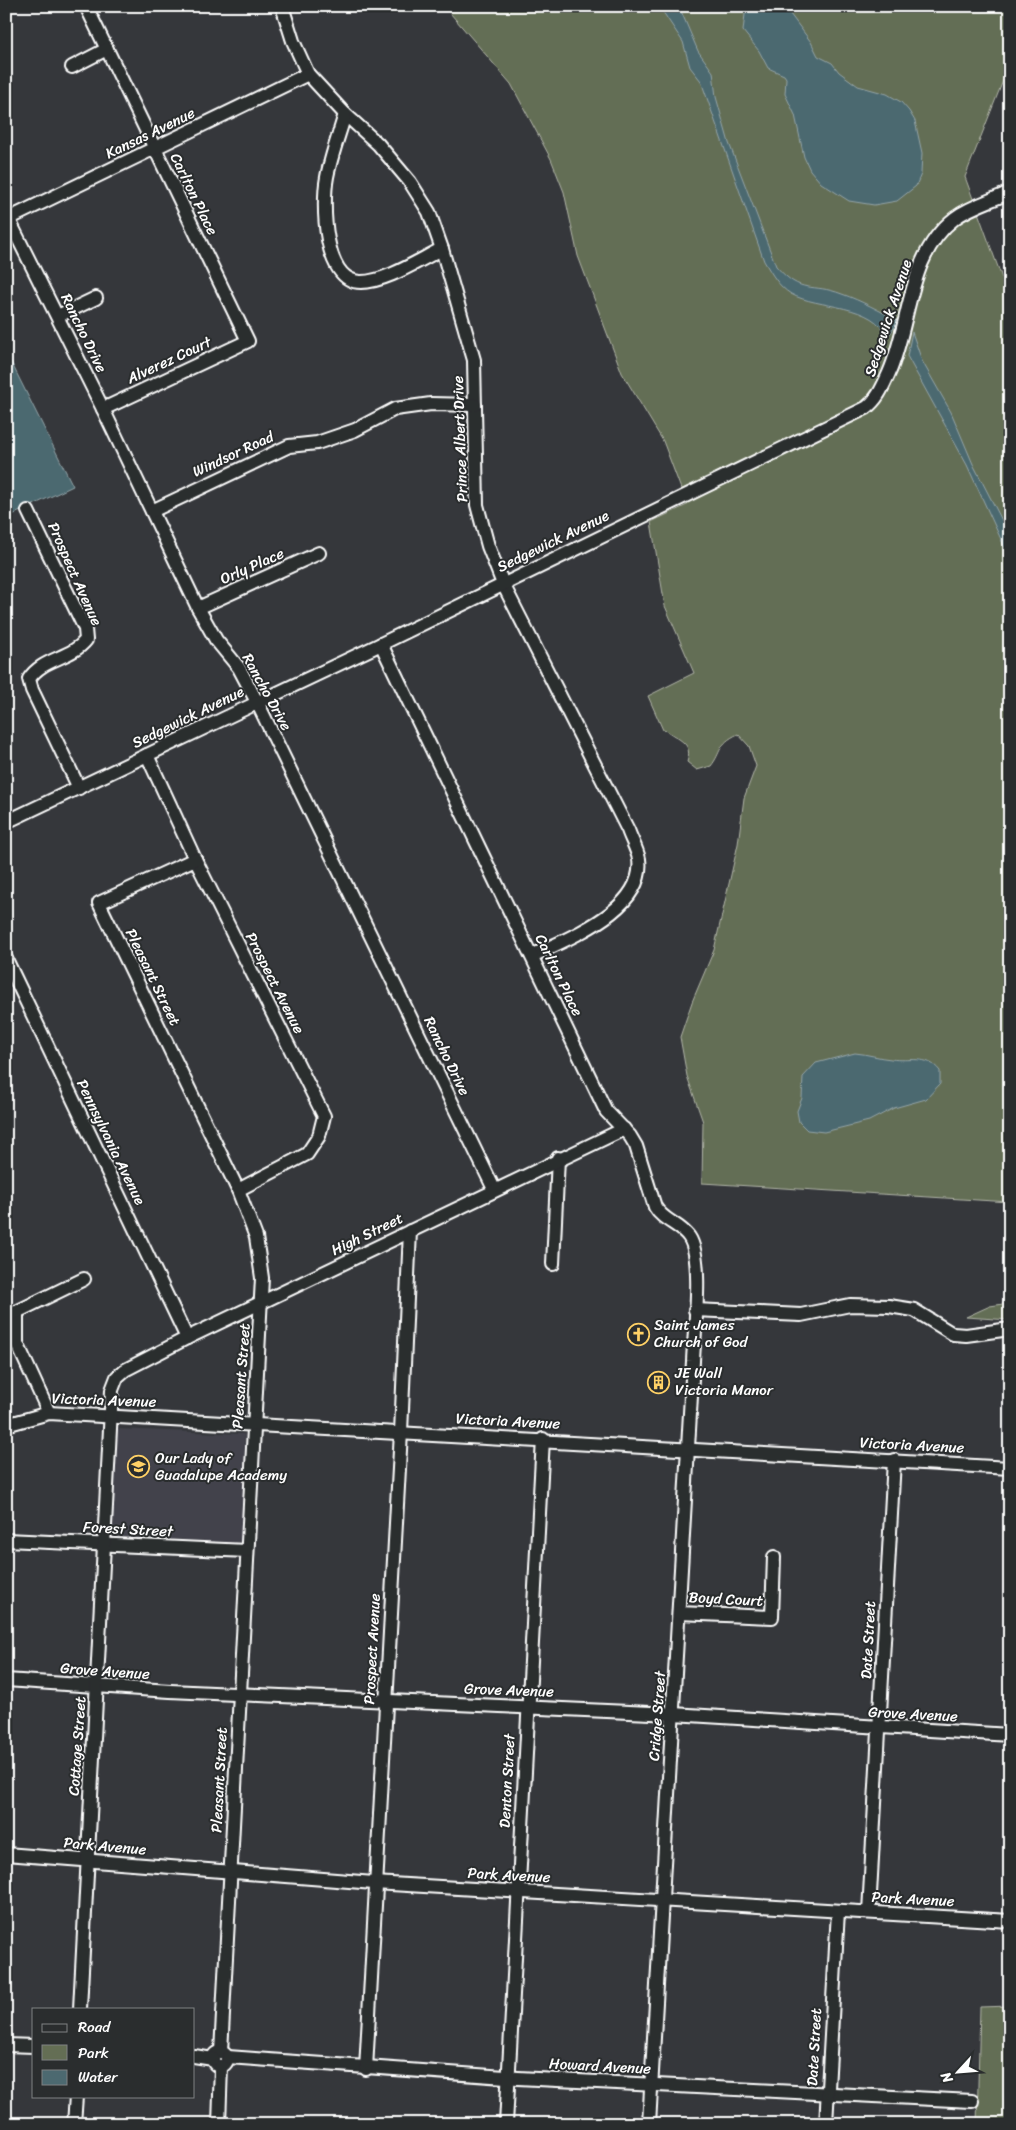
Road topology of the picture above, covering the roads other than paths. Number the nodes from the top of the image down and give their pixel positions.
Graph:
1 (86, 6) edge
2 (282, 6) edge
3 (107, 49) junction
4 (72, 66) dead end
5 (308, 74) junction
6 (345, 114) junction
7 (154, 149) junction
8 (1010, 192) edge
9 (7, 218) edge
10 (442, 249) junction
11 (96, 298) dead end
12 (58, 316) junction
13 (248, 342) joint
14 (475, 405) junction
15 (103, 409) junction
16 (28, 511) dead end
17 (152, 511) junction
18 (319, 553) dead end
19 (503, 584) junction
20 (198, 608) junction
21 (381, 644) junction
22 (257, 702) junction
23 (147, 755) junction
24 (79, 788) junction
25 (6, 822) edge
26 (195, 859) junction
27 (532, 956) junction
28 (6, 960) edge
29 (624, 1129) junction
30 (558, 1158) junction
31 (494, 1189) junction
32 (238, 1190) junction
33 (410, 1231) junction
34 (552, 1264) dead end
35 (84, 1279) dead end
36 (262, 1303) junction
37 (695, 1310) junction
38 (11, 1315) edge
39 (1010, 1329) edge
40 (187, 1338) junction
41 (125, 1370) joint
42 (49, 1413) junction
43 (111, 1416) junction
44 (254, 1424) junction
45 (6, 1425) edge
46 (401, 1432) junction
47 (542, 1439) junction
48 (687, 1449) junction
49 (894, 1460) junction
50 (1010, 1468) edge
51 (6, 1540) edge
52 (104, 1544) junction
53 (247, 1551) junction
54 (774, 1558) dead end
55 (679, 1613) junction
56 (6, 1680) edge
57 (98, 1687) junction
58 (240, 1693) junction
59 (385, 1702) junction
60 (527, 1707) junction
61 (673, 1714) junction
62 (879, 1729) junction
63 (1010, 1736) edge
64 (6, 1854) edge
65 (86, 1860) junction
66 (230, 1873) junction
67 (374, 1883) junction
68 (517, 1892) junction
69 (661, 1900) junction
70 (838, 1911) junction
71 (869, 1912) junction
72 (1010, 1921) edge
73 (80, 2008) edge
74 (6, 2044) edge
75 (32, 2046) edge
76 (195, 2056) edge
77 (220, 2058) junction
78 (366, 2069) junction
79 (508, 2078) junction
80 (651, 2085) junction
81 (828, 2093) junction
82 (76, 2098) edge
83 (972, 2101) dead end
84 (74, 2124) edge
85 (218, 2124) edge
86 (506, 2124) edge
87 (649, 2124) edge
88 (826, 2124) edge

1 - 3 street, Carlton Place
2 - 5 street, Prince Albert Drive
3 - 4 street
3 - 7 street, Carlton Place
5 - 6 street, Prince Albert Drive
5 - 7 street, Kansas Avenue
6 - 10 street, Prince Albert Drive
6 - 10 street
7 - 9 street, Kansas Avenue
7 - 13 street, Carlton Place
8 - 19 street, Sedgewick Avenue
9 - 12 street, Rancho Drive
10 - 14 street, Prince Albert Drive
11 - 12 street
12 - 15 street, Rancho Drive
13 - 15 street, Alverez Court
14 - 17 street, Windsor Road
14 - 19 street, Prince Albert Drive
15 - 17 street, Rancho Drive
16 - 24 street, Prospect Avenue
17 - 20 street, Rancho Drive
18 - 20 street, Orly Place
19 - 21 street, Sedgewick Avenue
19 - 27 street, Prince Albert Drive
20 - 22 street, Rancho Drive
21 - 22 street, Sedgewick Avenue
21 - 27 street, Carlton Place
22 - 23 street, Sedgewick Avenue
22 - 31 street, Rancho Drive
23 - 24 street, Sedgewick Avenue
23 - 26 street, Prospect Avenue
24 - 25 street, Sedgewick Avenue
26 - 32 street, Prospect Avenue
26 - 32 street, Pleasant Street
27 - 29 street, Carlton Place
28 - 40 street, Pennsylvania Avenue
29 - 30 street, High Street
29 - 37 street, Carlton Place
30 - 31 street, High Street
30 - 34 street
31 - 33 street, High Street
32 - 36 street, Pleasant Street
33 - 36 street, High Street
33 - 46 street, Prospect Avenue
35 - 38 street
36 - 40 street, High Street
36 - 44 street, Pleasant Street
37 - 39 street
37 - 48 street, Cridge Street
38 - 42 street
40 - 41 street, High Street
41 - 43 street, Cottage Street
42 - 43 street, Victoria Avenue
42 - 45 street, Victoria Avenue
43 - 44 street, Victoria Avenue
43 - 52 street, Cottage Street
44 - 46 street, Victoria Avenue
44 - 53 street, Pleasant Street
46 - 47 street, Victoria Avenue
46 - 59 street, Prospect Avenue
47 - 48 street, Victoria Avenue
47 - 60 street, Denton Street
48 - 49 street, Victoria Avenue
48 - 55 street, Cridge Street
49 - 50 street, Victoria Avenue
49 - 62 street, Date Street
51 - 52 street, Forest Street
52 - 53 street, Forest Street
52 - 57 street, Cottage Street
53 - 58 street, Pleasant Street
54 - 55 street, Boyd Court
55 - 61 street, Cridge Street
56 - 57 street, Grove Avenue
57 - 58 street, Grove Avenue
57 - 65 street, Cottage Street
58 - 59 street, Grove Avenue
58 - 66 street, Pleasant Street
59 - 60 street, Grove Avenue
59 - 67 street, Prospect Avenue
60 - 61 street, Grove Avenue
60 - 68 street, Denton Street
61 - 62 street, Grove Avenue
61 - 69 street, Cridge Street
62 - 63 street, Grove Avenue
62 - 71 street, Date Street
64 - 65 street, Park Avenue
65 - 66 street, Park Avenue
65 - 73 street, Cottage Street
66 - 67 street, Park Avenue
66 - 77 street, Pleasant Street
67 - 68 street, Park Avenue
67 - 78 street, Prospect Avenue
68 - 69 street, Park Avenue
68 - 79 street, Denton Street
69 - 70 street, Park Avenue
69 - 80 street, Cridge Street
70 - 71 street, Park Avenue
70 - 81 street, Date Street
71 - 72 street, Park Avenue
74 - 75 street
76 - 77 street, Howard Avenue
77 - 78 street, Howard Avenue
77 - 85 street, Pleasant Street
78 - 79 street, Howard Avenue
79 - 80 street, Howard Avenue
79 - 86 street, Denton Street
80 - 81 street, Howard Avenue
80 - 87 street, Cridge Street
81 - 83 street, Howard Avenue
81 - 88 street, Date Street
82 - 84 street

